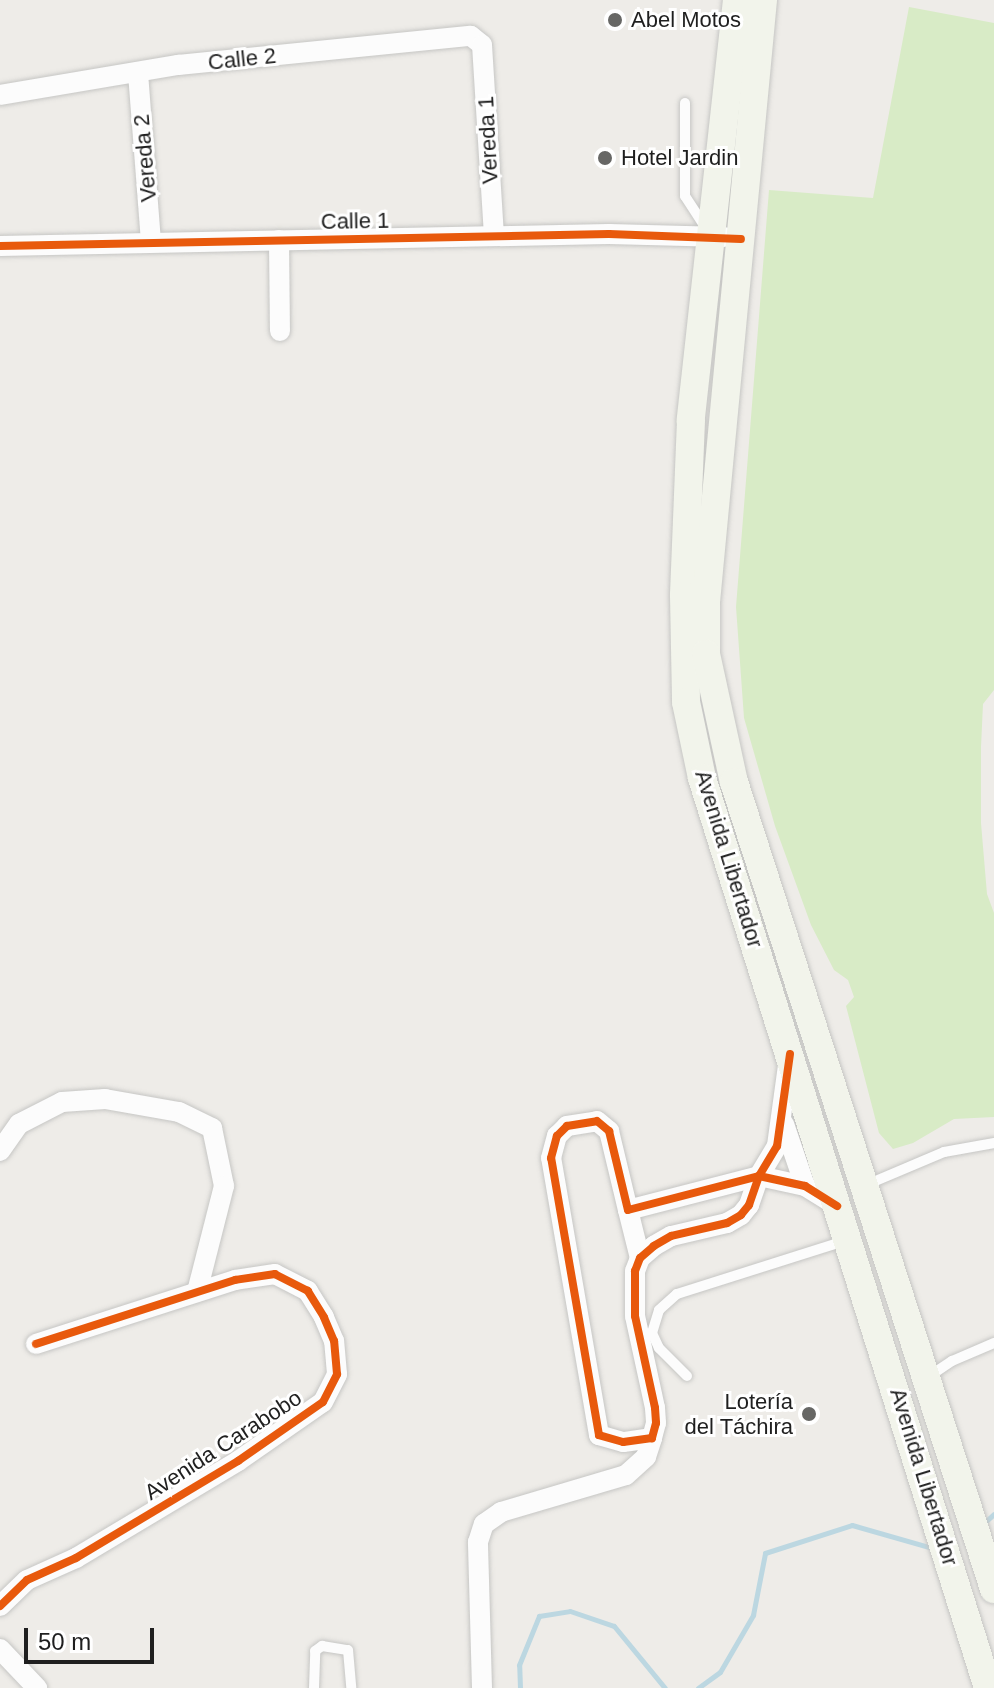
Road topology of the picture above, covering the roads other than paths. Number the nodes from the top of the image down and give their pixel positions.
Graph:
1 (737, 0) edge
2 (763, 0) edge
3 (482, 45) joint
4 (138, 73) junction
5 (0, 95) edge
6 (685, 103) dead end
7 (494, 236) junction
8 (711, 236) junction
9 (741, 239) junction
10 (279, 240) junction
11 (151, 243) junction
12 (0, 246) edge
13 (280, 331) dead end
14 (790, 1054) junction
15 (783, 1121) junction
16 (994, 1143) edge
17 (0, 1151) edge
18 (759, 1176) junction
19 (805, 1186) junction
20 (864, 1186) junction
21 (837, 1206) junction
22 (628, 1210) junction
23 (848, 1239) junction
24 (640, 1258) junction
25 (197, 1292) junction
26 (994, 1343) edge
27 (36, 1344) dead end
28 (687, 1376) dead end
29 (927, 1378) junction
30 (652, 1438) junction
31 (994, 1589) edge
32 (0, 1606) edge
33 (0, 1649) edge
34 (37, 1688) edge
35 (314, 1688) edge
36 (351, 1688) edge
37 (482, 1688) edge
38 (988, 1688) edge

1 - 8 main road, Avenida Libertador
2 - 9 main road, Avenida Libertador
3 - 4 street, Calle 2
3 - 7 street, Vereda 1
4 - 5 street, Calle 2
4 - 11 street, Vereda 2
6 - 8 lane
7 - 8 street, Calle 1
7 - 10 street, Calle 1
8 - 9 street, Calle 1
8 - 14 main road, Avenida Libertador
9 - 20 main road, Avenida Libertador
10 - 11 street, Calle 1
10 - 13 street
11 - 12 street, Calle 1
14 - 15 street
14 - 21 main road, Avenida Libertador
15 - 18 street
15 - 19 street
16 - 20 lane
17 - 25 street
18 - 19 street
18 - 22 street
18 - 24 street
19 - 21 street
20 - 29 main road, Avenida Libertador
21 - 23 main road, Avenida Libertador
22 - 24 street
22 - 30 street
23 - 28 lane
23 - 38 main road, Avenida Libertador
24 - 30 street
25 - 27 street, Avenida Carabobo
25 - 32 street, Avenida Carabobo
26 - 29 lane
29 - 31 main road, Avenida Libertador
30 - 37 street
33 - 34 street
35 - 36 lane

